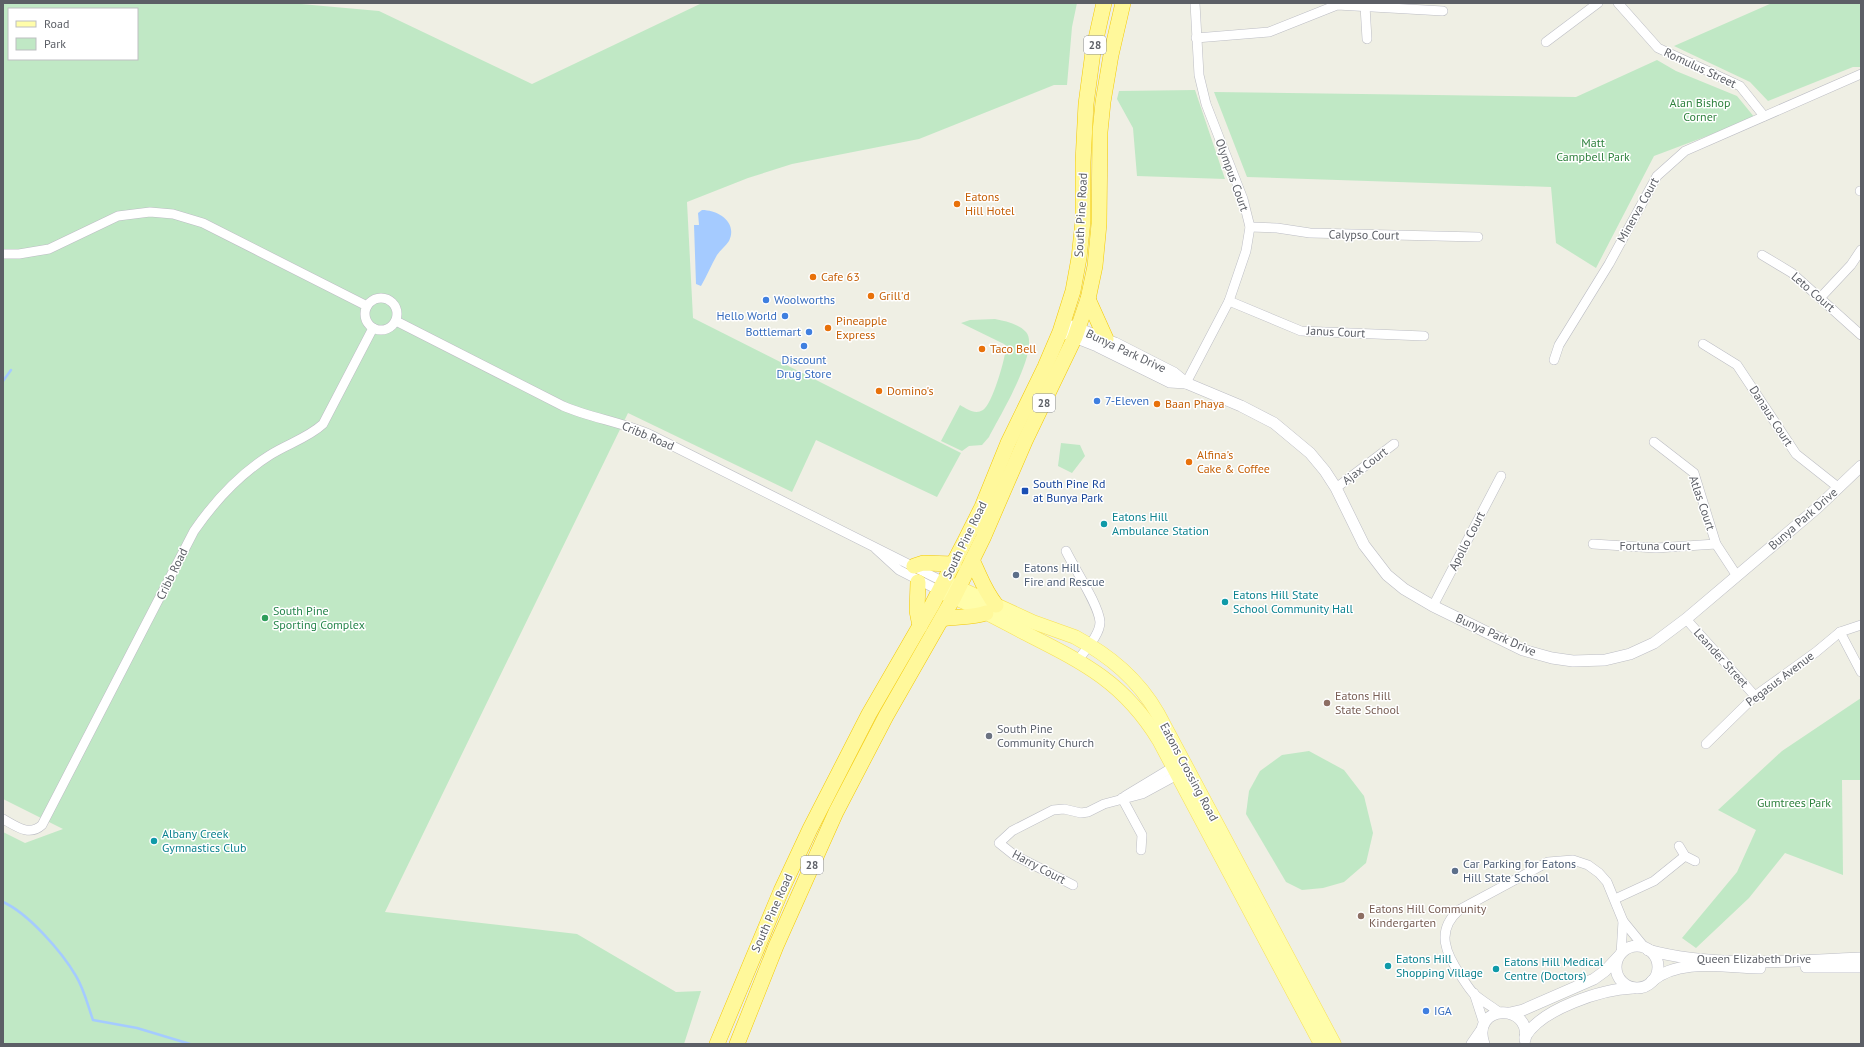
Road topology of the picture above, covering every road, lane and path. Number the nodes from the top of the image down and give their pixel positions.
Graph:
1 (1104, 3) edge
2 (1123, 3) edge
3 (1196, 3) edge
4 (1598, 3) edge
5 (1618, 3) edge
6 (1365, 6) junction
7 (1443, 11) dead end
8 (1196, 38) junction
9 (1367, 39) dead end
10 (1546, 42) dead end
11 (1861, 74) edge
12 (1764, 116) junction
13 (1250, 227) junction
14 (1478, 237) dead end
15 (1861, 250) edge
16 (3, 254) edge
17 (1762, 255) dead end
18 (1821, 297) junction
19 (1088, 298) junction
20 (1229, 301) junction
21 (367, 306) junction
22 (396, 321) junction
23 (373, 328) junction
24 (1062, 328) junction
25 (1077, 333) junction
26 (1861, 335) edge
27 (1424, 336) dead end
28 (1106, 339) junction
29 (1703, 344) dead end
30 (1554, 360) dead end
31 (1186, 383) junction
32 (1654, 442) dead end
33 (1394, 444) dead end
34 (1860, 469) edge
35 (1500, 476) dead end
36 (1336, 488) junction
37 (1839, 488) junction
38 (1593, 544) dead end
39 (1716, 544) junction
40 (875, 548) junction
41 (1066, 552) dead end
42 (972, 560) junction
43 (954, 564) junction
44 (914, 566) junction
45 (1737, 576) junction
46 (918, 582) junction
47 (942, 587) junction
48 (956, 593) junction
49 (1433, 606) junction
50 (991, 609) junction
51 (942, 619) junction
52 (1686, 620) junction
53 (1861, 625) edge
54 (920, 626) junction
55 (1840, 632) junction
56 (1089, 645) junction
57 (1078, 660) junction
58 (1861, 672) edge
59 (1755, 696) junction
60 (1706, 744) dead end
61 (1175, 771) junction
62 (1122, 798) junction
63 (3, 819) edge
64 (1680, 846) dead end
65 (1141, 850) dead end
66 (1684, 856) junction
67 (1695, 861) dead end
68 (1073, 885) dead end
69 (1615, 899) junction
70 (1623, 921) junction
71 (1647, 949) junction
72 (1620, 955) junction
73 (1861, 958) edge
74 (1861, 967) edge
75 (1652, 981) junction
76 (1636, 988) junction
77 (1474, 993) junction
78 (1505, 1012) junction
79 (1482, 1028) junction
80 (1524, 1041) edge
81 (717, 1044) edge
82 (737, 1044) edge
83 (1321, 1044) edge
84 (1334, 1044) edge
85 (1472, 1044) edge
86 (1484, 1044) edge

1 - 24 highway, South Pine Road / 28
2 - 19 highway, South Pine Road / 28
3 - 8 street, Olympus Court
4 - 10 street
5 - 12 street, Romulus Street
6 - 7 street
6 - 8 street
6 - 9 street
8 - 13 street, Olympus Court
11 - 12 street, Minerva Court
12 - 30 street, Minerva Court
13 - 14 street, Calypso Court
13 - 20 street, Olympus Court
15 - 18 street
16 - 21 street
17 - 18 street, Leto Court
18 - 26 street, Leto Court
19 - 25 highway, South Pine Road / 28
19 - 28 highway
20 - 27 street, Janus Court
20 - 31 street, Olympus Court
21 - 22 street
21 - 23 street
22 - 23 street
22 - 40 street, Cribb Road
23 - 63 street, Cribb Road
24 - 25 street, Bunya Park Drive
24 - 43 highway, South Pine Road / 28
25 - 28 street, Bunya Park Drive
25 - 31 street, Bunya Park Drive
25 - 42 highway, South Pine Road / 28
28 - 31 street, Bunya Park Drive
29 - 37 street, Danaus Court
31 - 36 street, Bunya Park Drive
32 - 39 street, Atlas Court
33 - 36 street, Ajax Court
34 - 37 street, Bunya Park Drive
35 - 49 street, Apollo Court
36 - 49 street, Bunya Park Drive
37 - 45 street, Bunya Park Drive
38 - 39 street, Fortuna Court
39 - 45 street, Atlas Court
40 - 44 street, Cribb Road
40 - 46 street, Cribb Road
41 - 56 street
42 - 48 highway, South Pine Road / 28
42 - 50 highway
43 - 44 highway
43 - 47 highway, South Pine Road / 28
44 - 47 street, Cribb Road
45 - 52 street, Bunya Park Drive
46 - 47 street, Cribb Road
46 - 54 highway
47 - 48 main road, Cribb Road
47 - 54 highway, South Pine Road / 28
48 - 50 main road, Eatons Crossing Road
48 - 51 highway, South Pine Road / 28
49 - 52 street, Bunya Park Drive
50 - 51 highway
50 - 56 main road, Eatons Crossing Road
50 - 57 main road, Eatons Crossing Road
51 - 82 highway, South Pine Road / 28
52 - 59 street, Leander Street
53 - 55 street, Pegasus Avenue
54 - 81 highway, South Pine Road / 28
55 - 58 street
55 - 59 street, Pegasus Avenue
56 - 57 street
56 - 84 main road, Eatons Crossing Road
57 - 61 main road, Eatons Crossing Road
59 - 60 street, Pegasus Avenue
61 - 62 street, Harry Court
61 - 83 main road, Eatons Crossing Road
62 - 65 street
62 - 68 street, Harry Court
64 - 66 street
66 - 67 street
66 - 69 street
69 - 70 street
69 - 77 street
70 - 71 street
70 - 72 street
71 - 72 street
71 - 73 street, Queen Elizabeth Drive
71 - 75 street
72 - 76 street
72 - 78 street
74 - 75 street, Queen Elizabeth Drive
75 - 76 street
76 - 80 street
77 - 78 street
77 - 79 street
78 - 79 street
78 - 80 street
79 - 85 street
79 - 86 street

